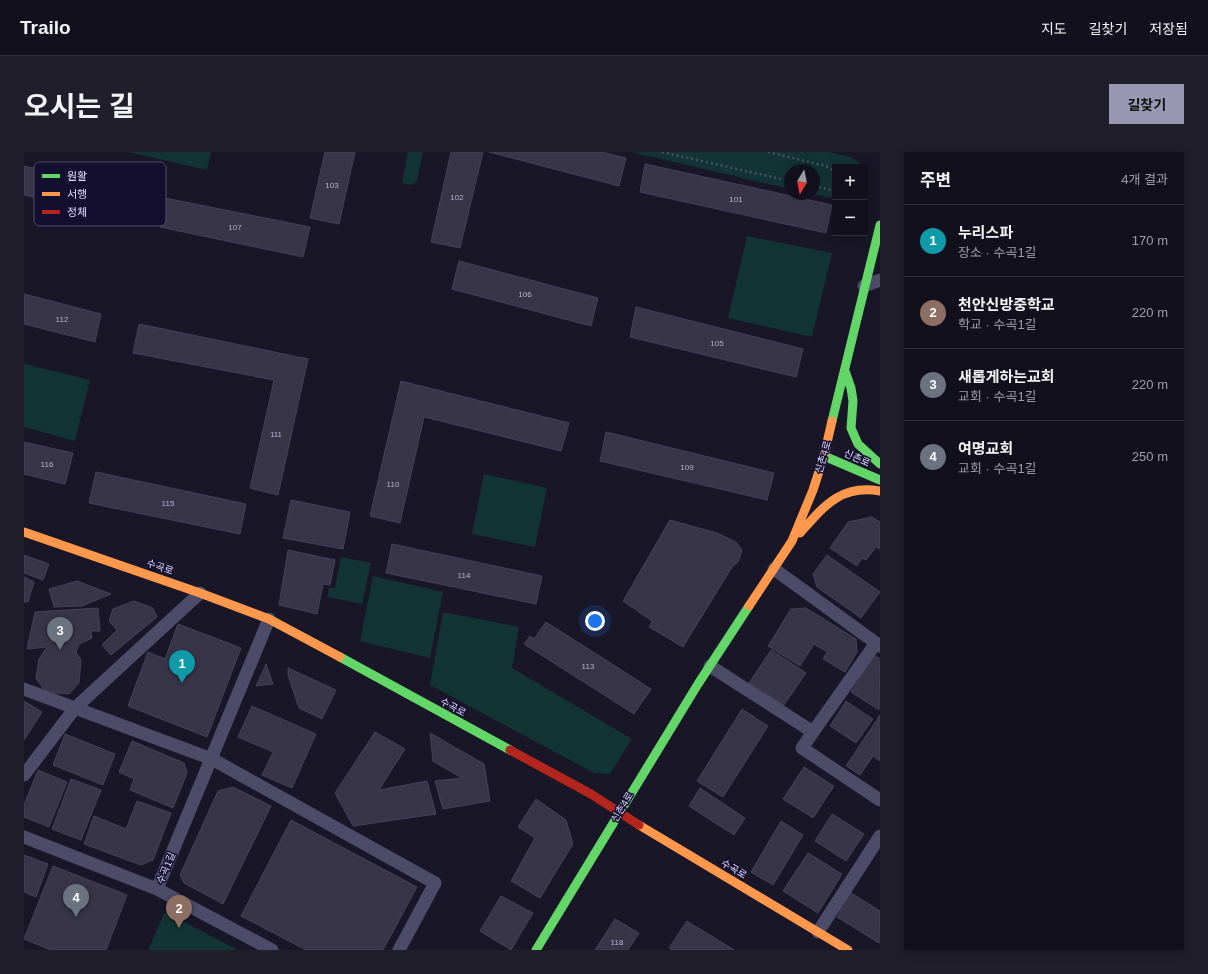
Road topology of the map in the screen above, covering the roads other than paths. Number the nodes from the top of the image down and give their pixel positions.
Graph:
1 (880, 225) edge
2 (880, 280) edge
3 (864, 286) junction
4 (844, 370) junction
5 (824, 456) junction
6 (880, 464) edge
7 (880, 480) edge
8 (880, 491) edge
9 (24, 532) edge
10 (792, 541) junction
11 (774, 569) junction
12 (200, 593) junction
13 (269, 620) junction
14 (878, 644) edge
15 (710, 666) junction
16 (24, 689) edge
17 (75, 708) junction
18 (813, 732) junction
19 (212, 759) junction
20 (24, 776) edge
21 (880, 800) edge
22 (619, 813) junction
23 (880, 836) edge
24 (24, 837) edge
25 (157, 889) junction
26 (818, 932) junction
27 (272, 950) edge
28 (399, 950) edge
29 (536, 950) edge
30 (848, 950) edge

1 - 3 street, 신촌4로
2 - 3 street
3 - 4 street, 신촌4로
4 - 5 street, 신촌4로
4 - 6 street
5 - 7 street, 신촌로
5 - 10 street, 신촌4로
8 - 10 street
9 - 12 street, 수곡로
10 - 11 street, 신촌4로
11 - 14 street
11 - 15 street, 신촌4로
12 - 13 street, 수곡로
12 - 17 street
13 - 19 street, 수곡1길
13 - 22 street, 수곡로
14 - 18 street
15 - 18 street
15 - 22 street, 신촌4로
16 - 17 street
17 - 19 street
17 - 20 street
18 - 21 street
19 - 25 street, 수곡1길
19 - 28 street
22 - 26 street, 수곡로
22 - 29 street, 신촌4로
23 - 26 street
24 - 25 street, 수곡1길
25 - 27 street
26 - 30 street, 수곡로

